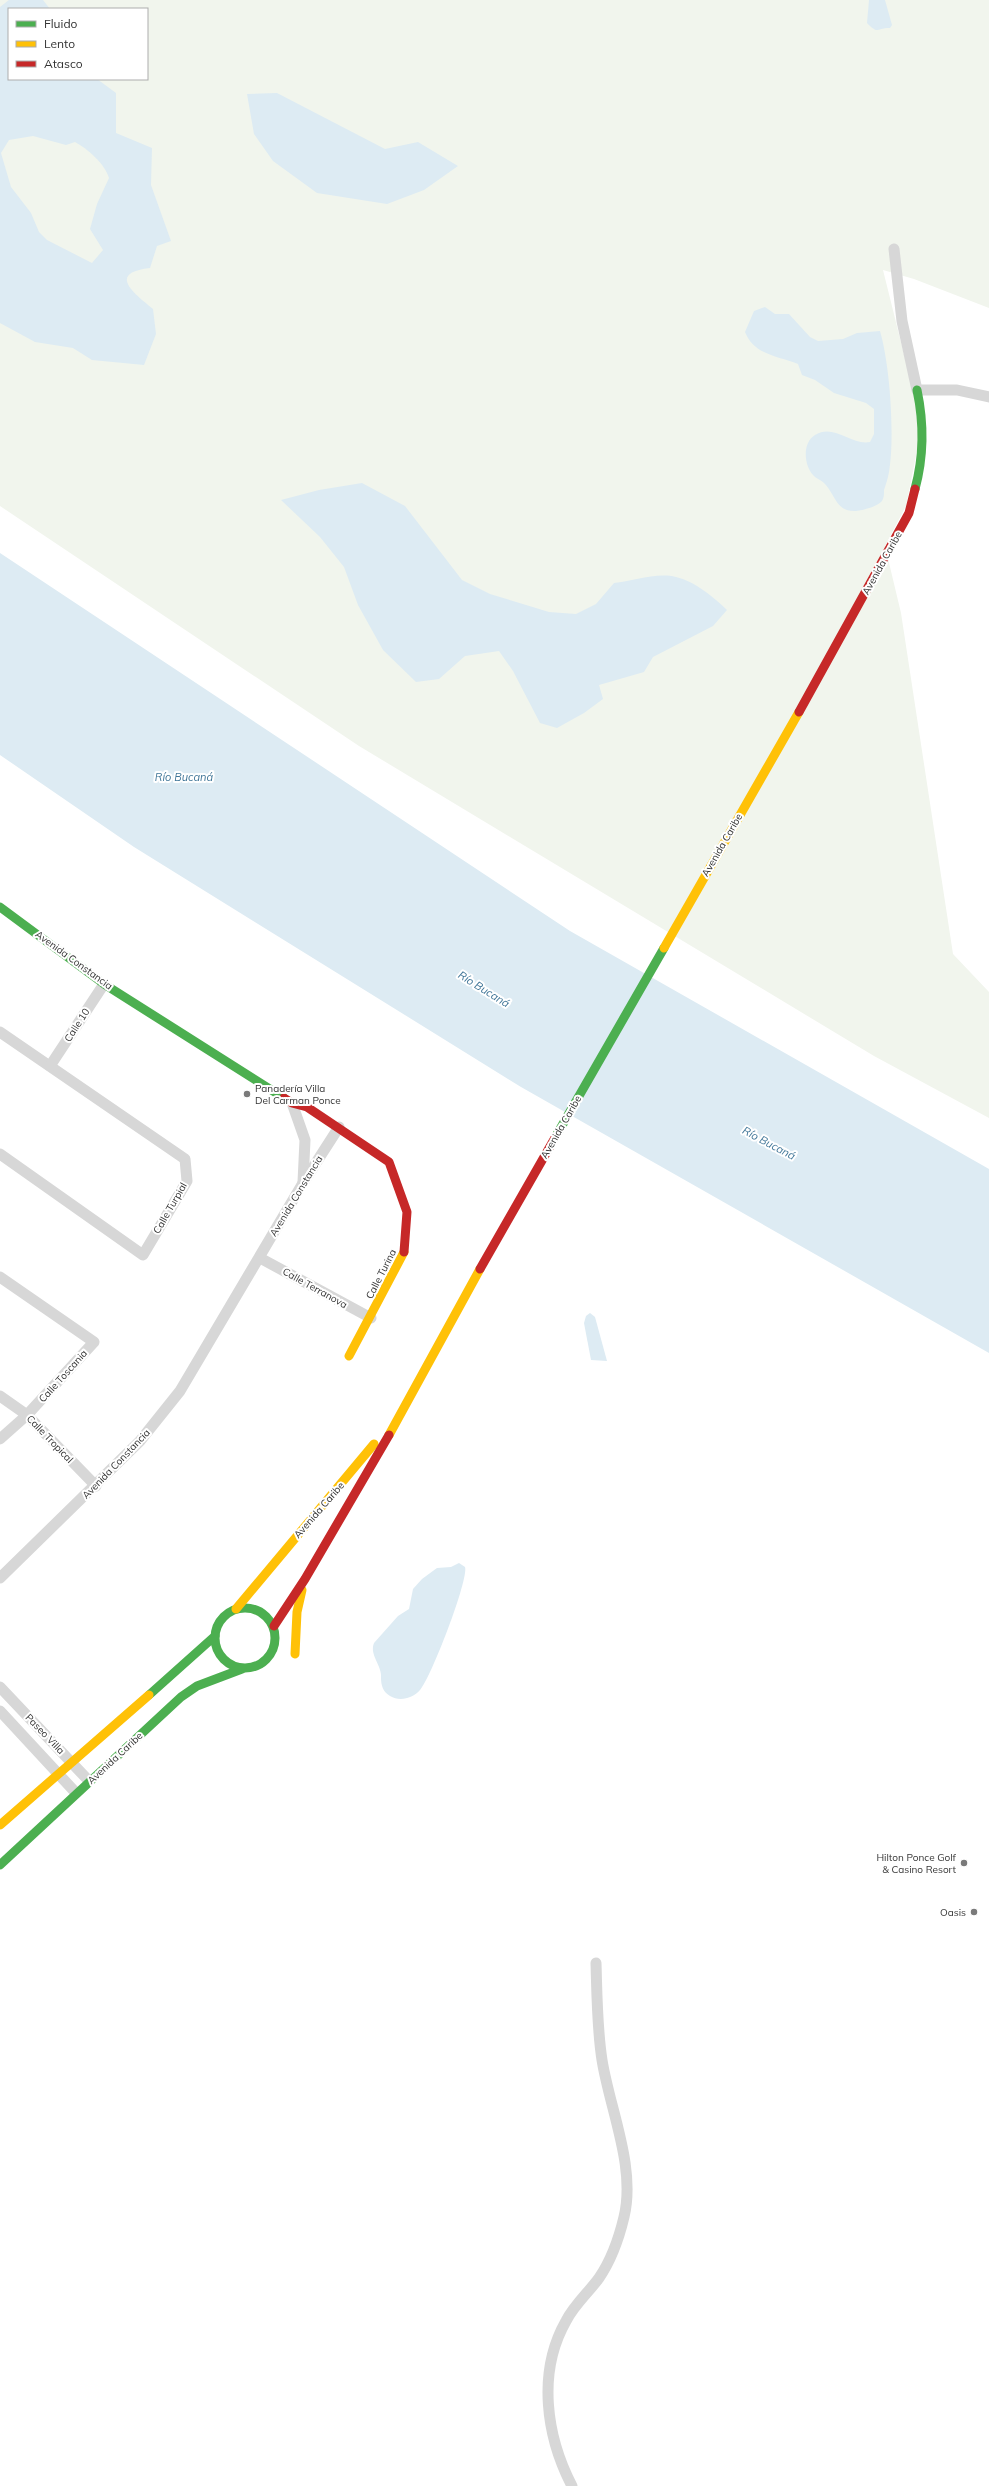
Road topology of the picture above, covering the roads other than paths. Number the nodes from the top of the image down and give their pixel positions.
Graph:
1 (894, 249) dead end
2 (917, 390) junction
3 (989, 397) edge
4 (0, 907) edge
5 (104, 984) junction
6 (0, 1032) edge
7 (50, 1066) junction
8 (292, 1103) junction
9 (339, 1127) junction
10 (0, 1154) edge
11 (303, 1183) junction
12 (260, 1258) junction
13 (0, 1276) edge
14 (371, 1318) junction
15 (349, 1356) dead end
16 (0, 1396) edge
17 (402, 1410) junction
18 (27, 1415) junction
19 (0, 1439) edge
20 (96, 1486) junction
21 (0, 1578) edge
22 (305, 1579) junction
23 (236, 1609) junction
24 (274, 1626) junction
25 (215, 1636) junction
26 (295, 1654) dead end
27 (242, 1669) junction
28 (0, 1687) edge
29 (0, 1711) edge
30 (70, 1761) junction
31 (58, 1772) junction
32 (89, 1782) junction
33 (76, 1793) junction
34 (0, 1825) edge
35 (0, 1865) edge
36 (596, 1963) dead end
37 (572, 2486) edge

1 - 2 street, Avenida Caribe
2 - 3 street
2 - 17 street, Avenida Caribe
4 - 5 street, Avenida Constancia
5 - 7 street, Calle 10
5 - 8 street, Avenida Constancia
6 - 7 street, Calle Turpial
7 - 10 street, Calle Turpial
8 - 9 street, Avenida Constancia
8 - 11 street
9 - 11 street, Avenida Constancia
9 - 14 street, Calle Turina
11 - 12 street, Avenida Constancia
12 - 14 street, Calle Terranova
12 - 20 street, Avenida Constancia
13 - 18 street, Calle Toscania
14 - 15 street, Calle Turina
16 - 18 street, Calle Tropical
17 - 22 street, Avenida Caribe
17 - 23 street, Avenida Caribe
18 - 19 street, Calle Toscania
18 - 20 street, Calle Tropical
20 - 21 street, Avenida Constancia
22 - 24 street, Avenida Caribe
22 - 26 street
23 - 24 street
23 - 25 street
24 - 27 street
25 - 27 street
25 - 30 street
27 - 32 street, Avenida Caribe
28 - 30 street, Paseo Villa
29 - 31 street, Paseo Villa
30 - 31 street
30 - 32 street, Paseo Villa
31 - 33 street, Paseo Villa
31 - 34 street
32 - 33 street, Avenida Caribe
33 - 35 street, Avenida Caribe
36 - 37 street

